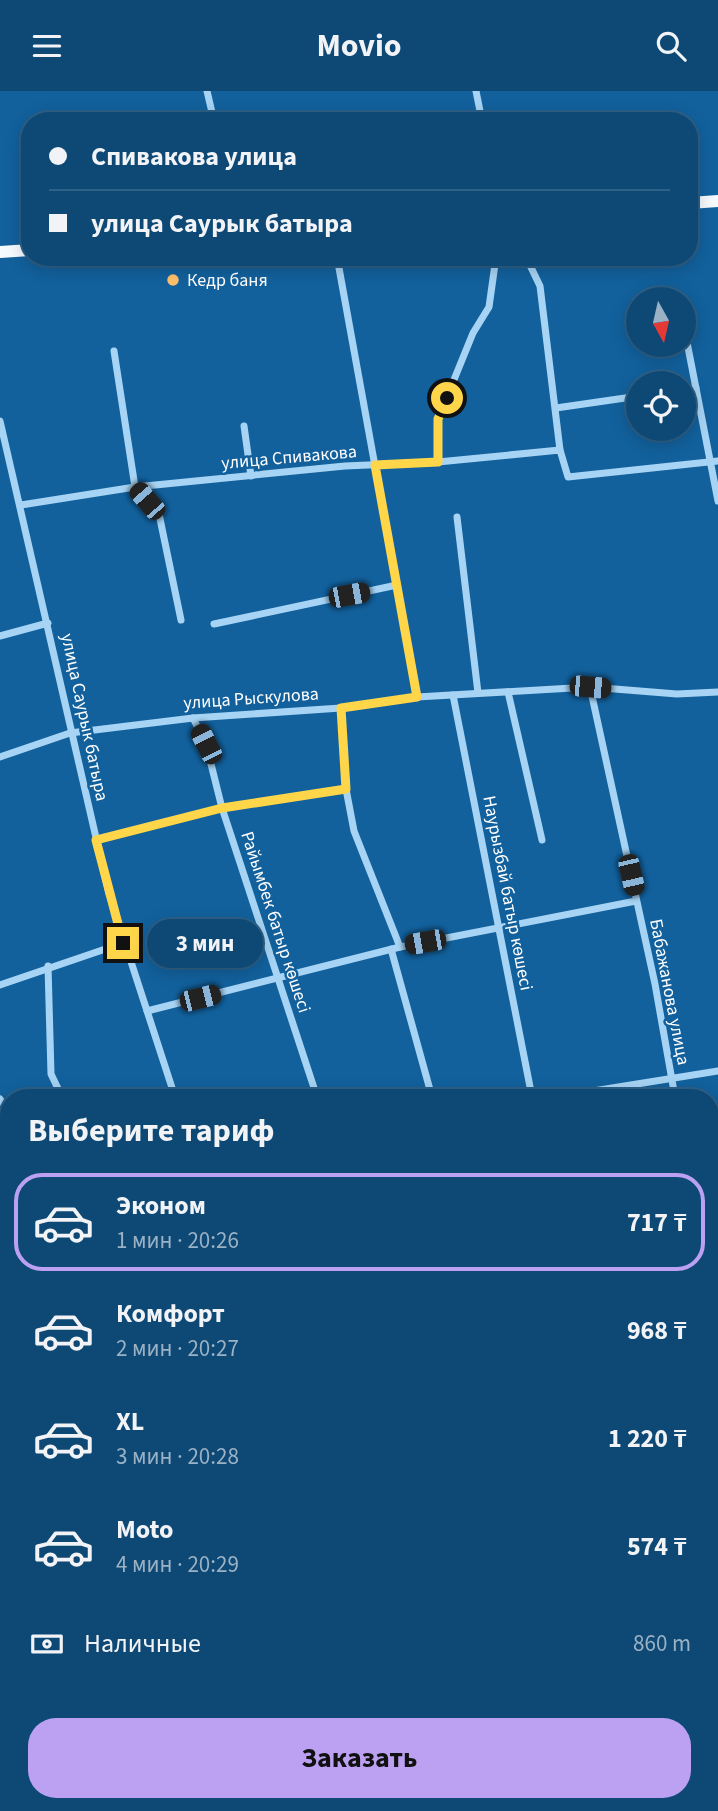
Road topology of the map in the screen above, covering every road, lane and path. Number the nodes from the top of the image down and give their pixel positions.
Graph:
1 (207, 91) edge
2 (476, 91) edge
3 (212, 112) edge
4 (480, 112) edge
5 (718, 201) edge
6 (698, 202) edge
7 (21, 251) edge
8 (0, 252) edge
9 (339, 266) edge
10 (495, 266) edge
11 (530, 266) edge
12 (114, 351) dead end
13 (696, 388) edge
14 (626, 398) edge
15 (556, 408) junction
16 (0, 421) edge
17 (244, 426) dead end
18 (560, 450) junction
19 (714, 461) edge
20 (438, 462) junction
21 (375, 465) junction
22 (251, 476) junction
23 (135, 487) junction
24 (718, 501) edge
25 (21, 505) junction
26 (457, 517) dead end
27 (397, 585) junction
28 (181, 620) dead end
29 (48, 623) junction
30 (214, 624) dead end
31 (0, 636) edge
32 (590, 687) junction
33 (508, 692) junction
34 (718, 692) edge
35 (478, 693) junction
36 (453, 695) junction
37 (417, 697) junction
38 (341, 708) junction
39 (193, 718) junction
40 (70, 733) junction
41 (0, 757) edge
42 (346, 789) junction
43 (222, 808) junction
44 (96, 840) junction
45 (541, 840) dead end
46 (636, 901) junction
47 (499, 929) junction
48 (123, 943) junction
49 (400, 947) junction
50 (391, 949) junction
51 (48, 966) junction
52 (279, 979) junction
53 (0, 985) edge
54 (148, 1011) junction
55 (718, 1071) edge
56 (671, 1077) junction
57 (58, 1089) edge
58 (172, 1089) edge
59 (314, 1089) edge
60 (430, 1089) edge
61 (530, 1089) edge
62 (602, 1089) edge
63 (673, 1089) edge

1 - 3 street
2 - 4 street
5 - 6 main road
7 - 8 main road
9 - 21 street
10 - 20 street
11 - 15 street
12 - 23 street
13 - 19 street
14 - 15 street
15 - 18 street
16 - 25 street, улица Саурык батыра
17 - 22 street
18 - 19 street
18 - 20 street, улица Спивакова
19 - 24 street
20 - 21 street, улица Спивакова
21 - 22 street, улица Спивакова
21 - 27 street
22 - 23 street, улица Спивакова
23 - 25 street, улица Спивакова
23 - 28 street
25 - 29 street, улица Саурык батыра
26 - 35 street
27 - 30 street
27 - 37 street
29 - 31 street
29 - 40 street, улица Саурык батыра
32 - 33 street, улица Рыскулова
32 - 34 street, улица Рыскулова
32 - 46 street, Бабажанова улица
33 - 35 street, улица Рыскулова
33 - 45 street
35 - 36 street, улица Рыскулова
36 - 37 street, улица Рыскулова
36 - 47 street, Наурызбай батыр көшесі
37 - 38 street, улица Рыскулова
38 - 39 street, улица Рыскулова
38 - 42 street
39 - 40 street, улица Рыскулова
39 - 43 street, Райымбек батыр көшесі
40 - 41 street, улица Рыскулова
40 - 44 street, улица Саурык батыра
42 - 43 street
42 - 49 street
43 - 44 street
43 - 52 street, Райымбек батыр көшесі
44 - 48 street, улица Саурык батыра
46 - 47 street
46 - 56 street, Бабажанова улица
47 - 49 street
47 - 61 street, Наурызбай батыр көшесі
48 - 51 street
48 - 54 street, улица Саурык батыра
49 - 50 street
50 - 52 street
50 - 60 street
51 - 53 street
51 - 57 street
52 - 54 street
52 - 59 street, Райымбек батыр көшесі
54 - 58 street, улица Саурык батыра
55 - 56 street
56 - 62 street
56 - 63 street, Бабажанова улица

